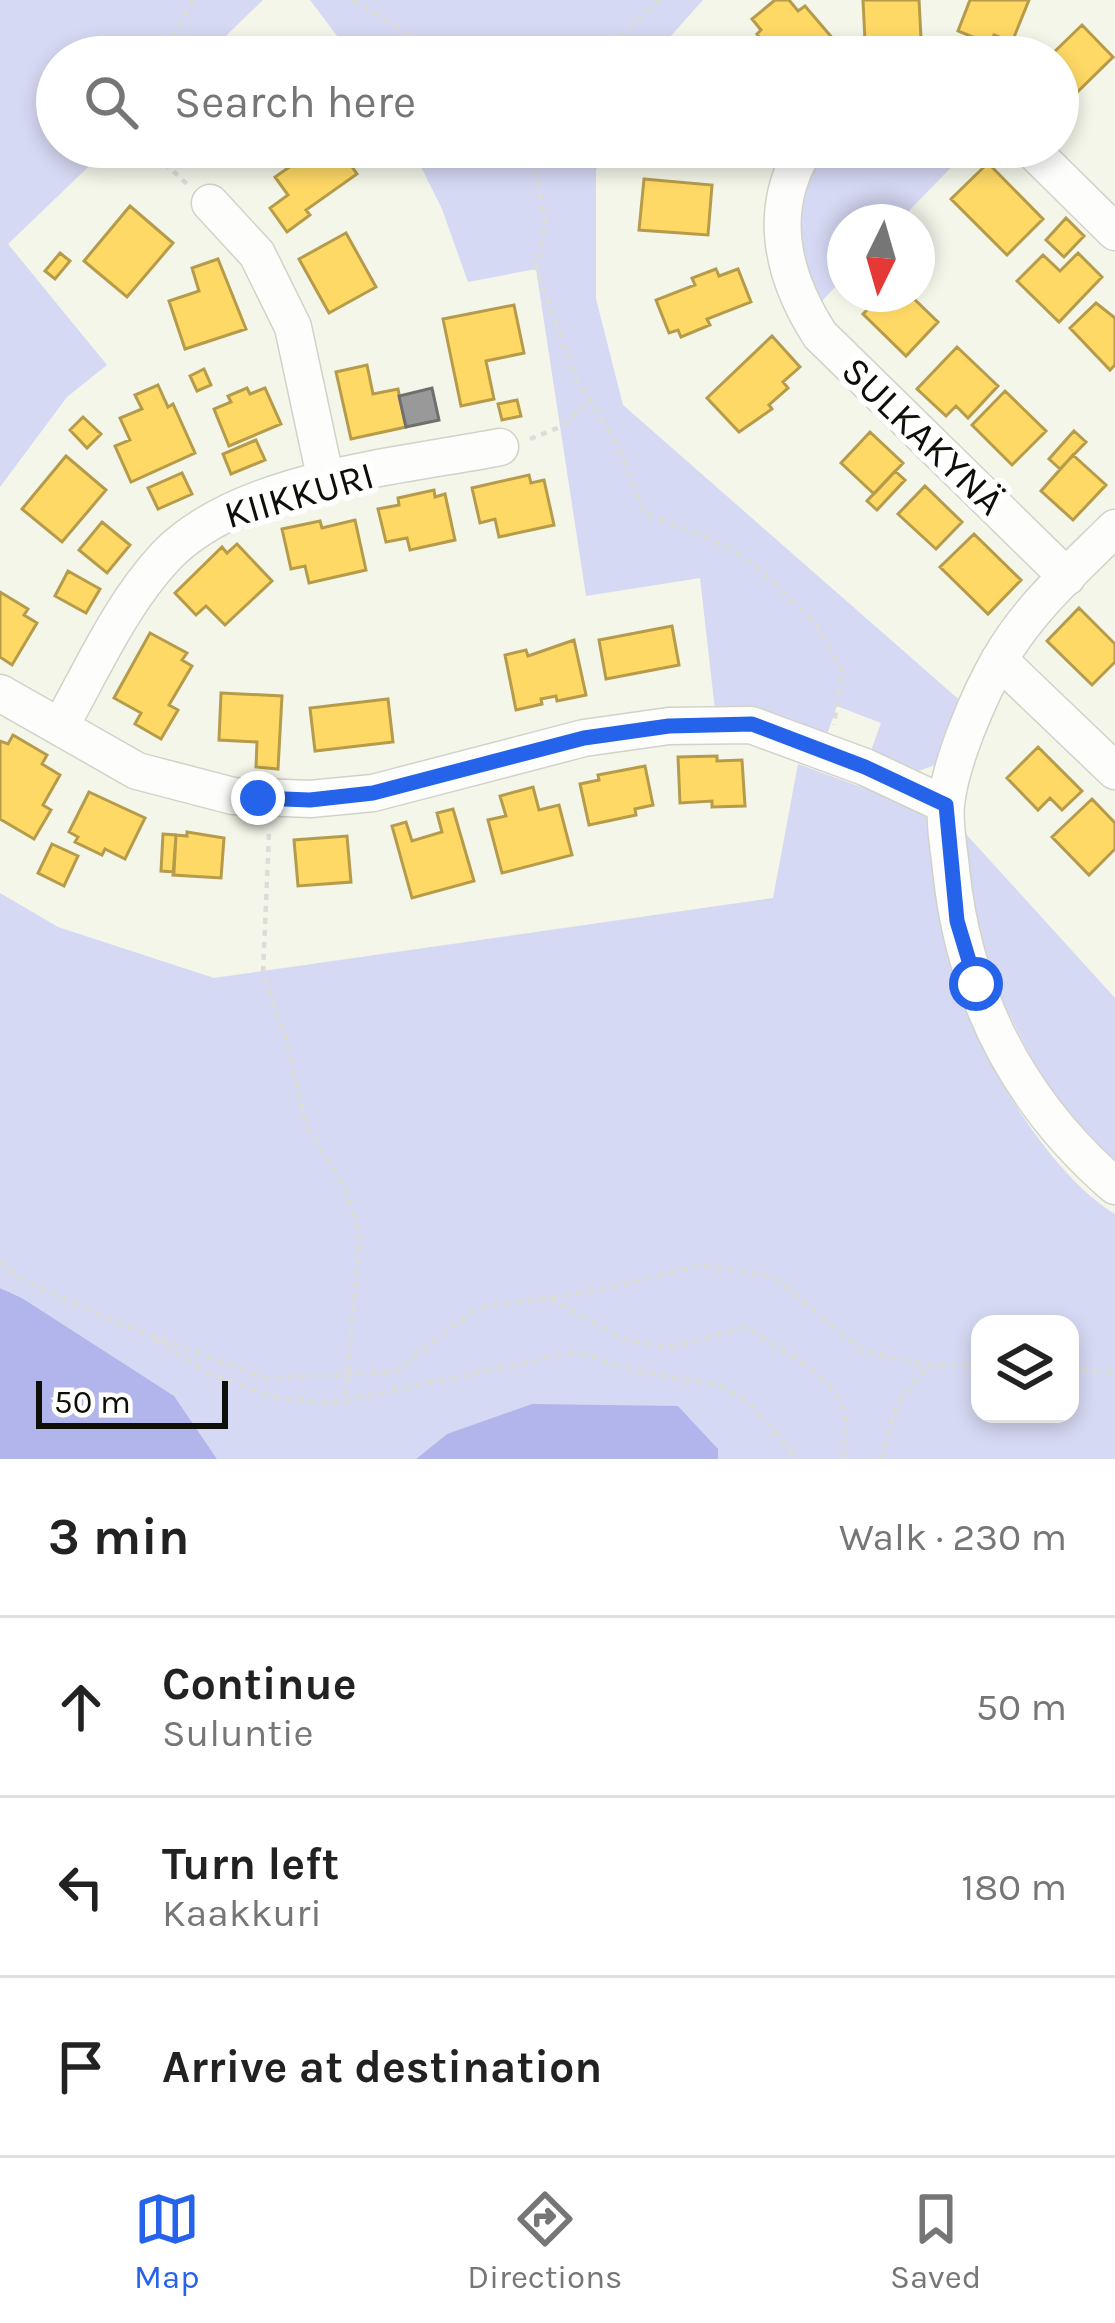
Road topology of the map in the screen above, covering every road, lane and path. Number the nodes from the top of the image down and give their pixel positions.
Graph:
1 (193, 0) edge
2 (353, 0) edge
3 (660, 0) edge
4 (173, 36) edge
5 (410, 36) edge
6 (622, 36) edge
7 (171, 168) edge
8 (534, 168) edge
9 (793, 168) edge
10 (1051, 168) edge
11 (210, 203) joint
12 (1115, 232) edge
13 (590, 400) junction
14 (500, 447) joint
15 (326, 481) junction
16 (1115, 529) edge
17 (1067, 577) junction
18 (999, 660) junction
19 (0, 693) edge
20 (60, 727) junction
21 (830, 753) junction
22 (1115, 771) edge
23 (946, 805) junction
24 (269, 834) dead end
25 (1115, 1186) edge
26 (0, 1262) edge
27 (548, 1298) junction
28 (142, 1333) junction
29 (928, 1365) junction
30 (971, 1366) edge
31 (1079, 1369) edge
32 (1115, 1372) edge
33 (349, 1375) junction
34 (345, 1400) junction
35 (796, 1459) edge
36 (845, 1459) edge
37 (881, 1459) edge

1 - 4 path
2 - 5 path
3 - 6 path
7 - 11 path
8 - 13 path
9 - 17 street, SULKAKYNÄ
10 - 12 street
11 - 15 street
13 - 14 path
13 - 21 path
14 - 15 street, KIIKKURI
15 - 20 street, KIIKKURI
16 - 17 street
17 - 18 street
18 - 22 street
18 - 23 street
19 - 20 street
20 - 21 street
21 - 23 street
23 - 25 street
24 - 33 path
26 - 28 path
27 - 29 path
27 - 33 path
27 - 36 path
28 - 33 path
28 - 34 path
29 - 30 path
29 - 37 path
31 - 32 path
33 - 34 path
34 - 35 path

